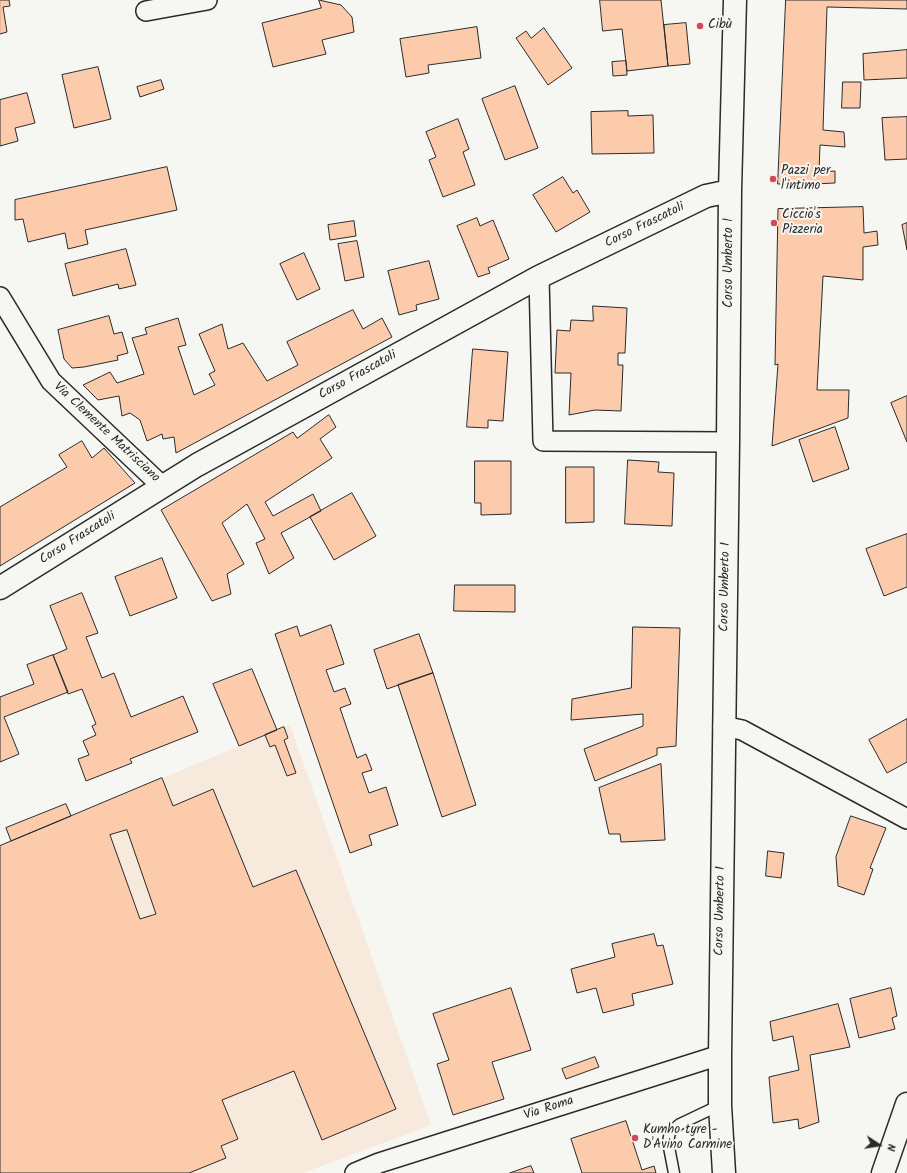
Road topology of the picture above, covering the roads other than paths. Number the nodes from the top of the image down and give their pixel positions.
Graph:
1 (207, 0) edge
2 (735, 0) edge
3 (146, 11) dead end
4 (730, 191) junction
5 (539, 277) junction
6 (0, 297) edge
7 (728, 442) junction
8 (163, 487) junction
9 (0, 588) edge
10 (724, 726) junction
11 (907, 819) edge
12 (720, 1055) junction
13 (907, 1104) edge
14 (720, 1105) junction
15 (890, 1152) junction
16 (381, 1168) edge
17 (355, 1173) edge
18 (674, 1173) edge
19 (724, 1173) edge
20 (878, 1173) edge
21 (883, 1173) edge

1 - 3 street
2 - 4 street, Corso Umberto I
4 - 5 street, Corso Frascatoli
4 - 7 street, Corso Umberto I
5 - 7 street
5 - 8 street, Corso Frascatoli
6 - 8 street, Via Clemente Matrisciano
7 - 10 street, Corso Umberto I
8 - 9 street, Corso Frascatoli
10 - 11 street
10 - 12 street, Corso Umberto I
12 - 14 street, Corso Umberto I
12 - 16 street, Via Roma
13 - 15 street
14 - 18 lane
14 - 19 street, Corso Umberto I
15 - 20 street
15 - 21 street
16 - 17 street, Via Roma

